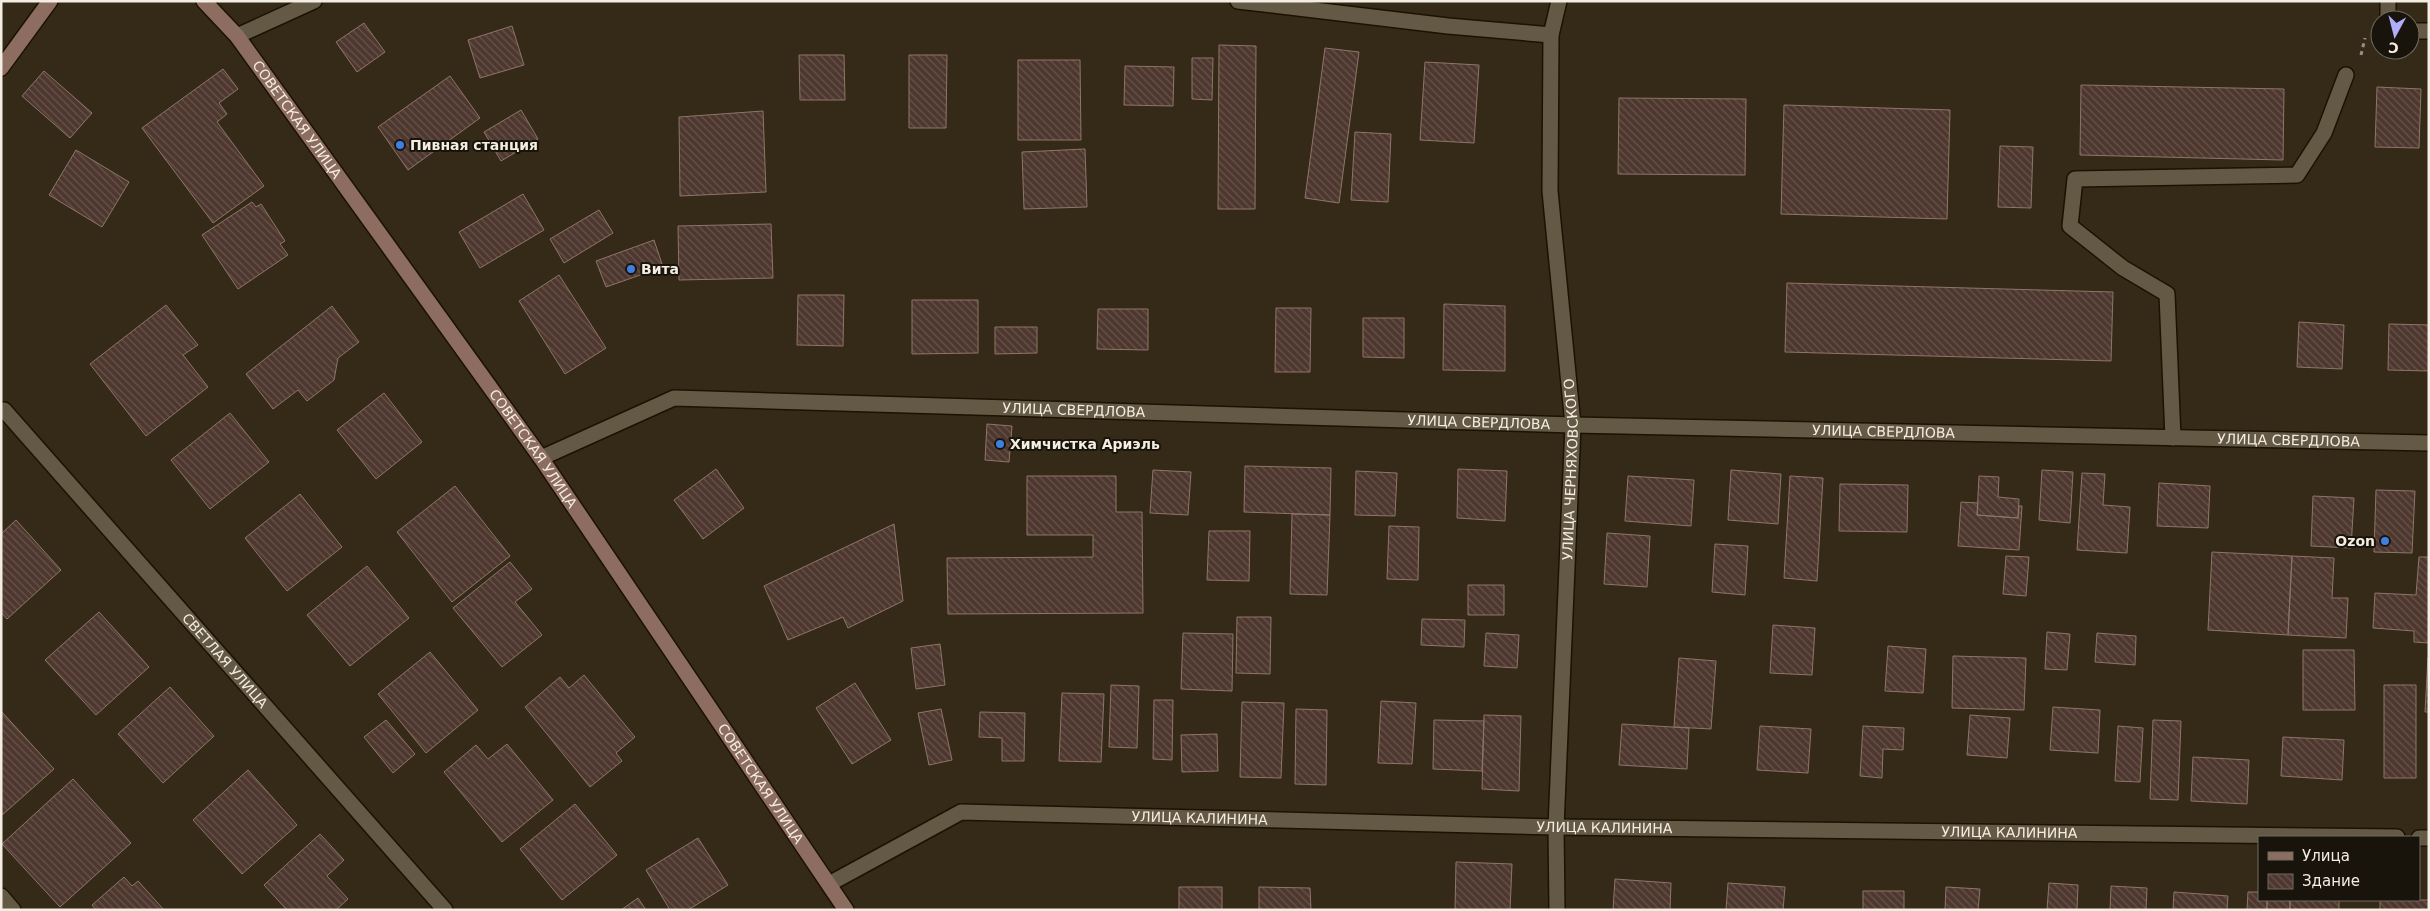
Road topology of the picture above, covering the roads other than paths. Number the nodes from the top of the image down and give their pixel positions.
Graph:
1 (50, 1) edge
2 (204, 1) edge
3 (314, 1) edge
4 (1238, 1) edge
5 (1559, 1) edge
6 (1551, 35) junction
7 (237, 36) junction
8 (1, 68) edge
9 (2346, 75) dead end
10 (4, 410) dead end
11 (1573, 425) junction
12 (2173, 438) junction
13 (2429, 443) edge
14 (541, 458) junction
15 (1556, 827) junction
16 (2314, 836) edge
17 (830, 884) junction
18 (1, 896) edge
19 (13, 910) edge
20 (445, 910) edge
21 (846, 910) edge
22 (1557, 910) edge

1 - 8 street
2 - 7 street, СОВЕТСКАЯ УЛИЦА
3 - 7 street
4 - 6 street
5 - 6 street, УЛИЦА ЧЕРНЯХОВСКОГО
6 - 11 street, УЛИЦА ЧЕРНЯХОВСКОГО
7 - 14 street, СОВЕТСКАЯ УЛИЦА
9 - 12 street
10 - 20 street, СВЕТЛАЯ УЛИЦА
11 - 12 street, УЛИЦА СВЕРДЛОВА
11 - 14 street, УЛИЦА СВЕРДЛОВА
11 - 15 street, УЛИЦА ЧЕРНЯХОВСКОГО
12 - 13 street, УЛИЦА СВЕРДЛОВА
14 - 17 street, СОВЕТСКАЯ УЛИЦА
15 - 16 street, УЛИЦА КАЛИНИНА
15 - 17 street, УЛИЦА КАЛИНИНА
15 - 22 street, УЛИЦА ЧЕРНЯХОВСКОГО
17 - 21 street, СОВЕТСКАЯ УЛИЦА
18 - 19 street

